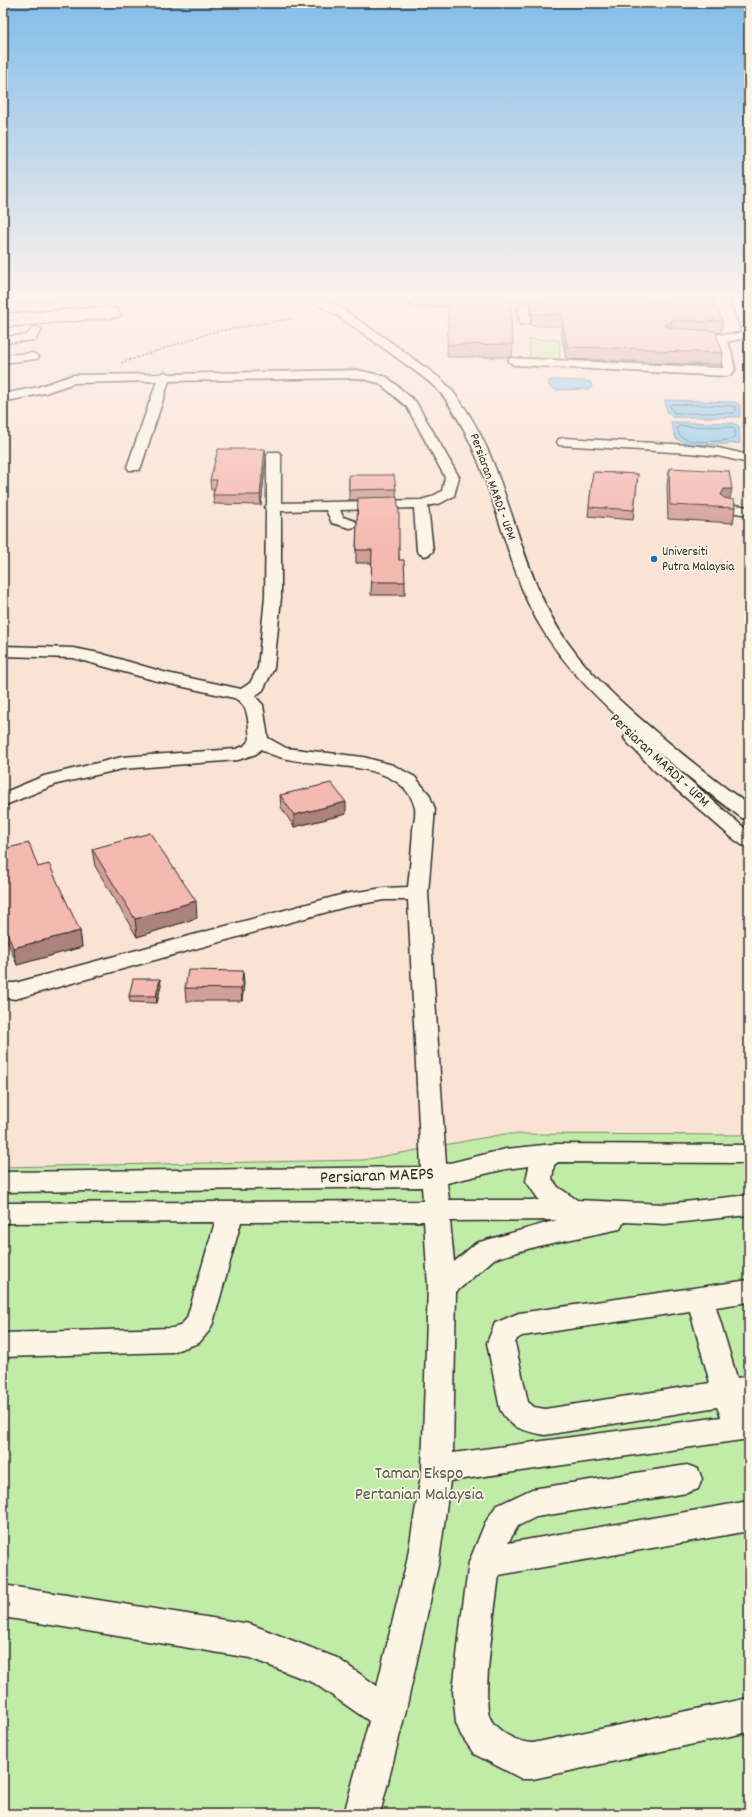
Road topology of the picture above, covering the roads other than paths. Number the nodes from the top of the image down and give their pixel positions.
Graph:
1 (110, 378) edge
2 (164, 378) edge
3 (373, 378) edge
4 (430, 378) edge
5 (3, 398) edge
6 (564, 442) dead end
7 (274, 455) dead end
8 (749, 459) edge
9 (134, 467) dead end
10 (421, 504) junction
11 (334, 506) junction
12 (272, 507) junction
13 (727, 508) edge
14 (749, 511) edge
15 (350, 524) dead end
16 (425, 551) dead end
17 (3, 651) edge
18 (580, 670) junction
19 (251, 691) junction
20 (259, 740) junction
21 (3, 800) edge
22 (749, 814) edge
23 (749, 841) edge
24 (418, 893) junction
25 (3, 990) edge
26 (553, 1153) junction
27 (749, 1154) edge
28 (434, 1177) junction
29 (3, 1182) edge
30 (749, 1205) edge
31 (572, 1210) junction
32 (437, 1211) junction
33 (232, 1212) junction
34 (3, 1213) edge
35 (665, 1214) junction
36 (442, 1287) junction
37 (749, 1292) edge
38 (700, 1299) junction
39 (3, 1345) edge
40 (738, 1390) edge
41 (744, 1426) edge
42 (437, 1469) junction
43 (687, 1479) dead end
44 (749, 1516) edge
45 (485, 1562) junction
46 (3, 1601) edge
47 (388, 1714) junction
48 (749, 1715) edge
49 (362, 1814) edge

1 - 5 street
2 - 9 street
3 - 10 street
4 - 18 street, Persiaran MARDI - UPM
6 - 8 street
7 - 12 street
10 - 11 street
10 - 16 street
11 - 12 street
11 - 15 street
12 - 19 street
13 - 14 street
17 - 19 street
18 - 22 street, Persiaran MARDI - UPM
18 - 23 street, Persiaran MARDI - UPM
19 - 20 street
20 - 21 street
20 - 24 street
24 - 25 street
24 - 28 street
26 - 27 street, Persiaran MAEPS
26 - 28 street, Persiaran MAEPS
26 - 31 street
28 - 29 street, Persiaran MAEPS
28 - 32 street
30 - 35 street
31 - 32 street
31 - 35 street
32 - 33 street
32 - 36 street
33 - 34 street
33 - 39 street
35 - 36 street
36 - 42 street
37 - 38 street
38 - 40 street
38 - 40 street
40 - 41 street
41 - 42 street
42 - 47 street
43 - 45 street
44 - 45 street
45 - 48 street
46 - 47 street
47 - 49 street

